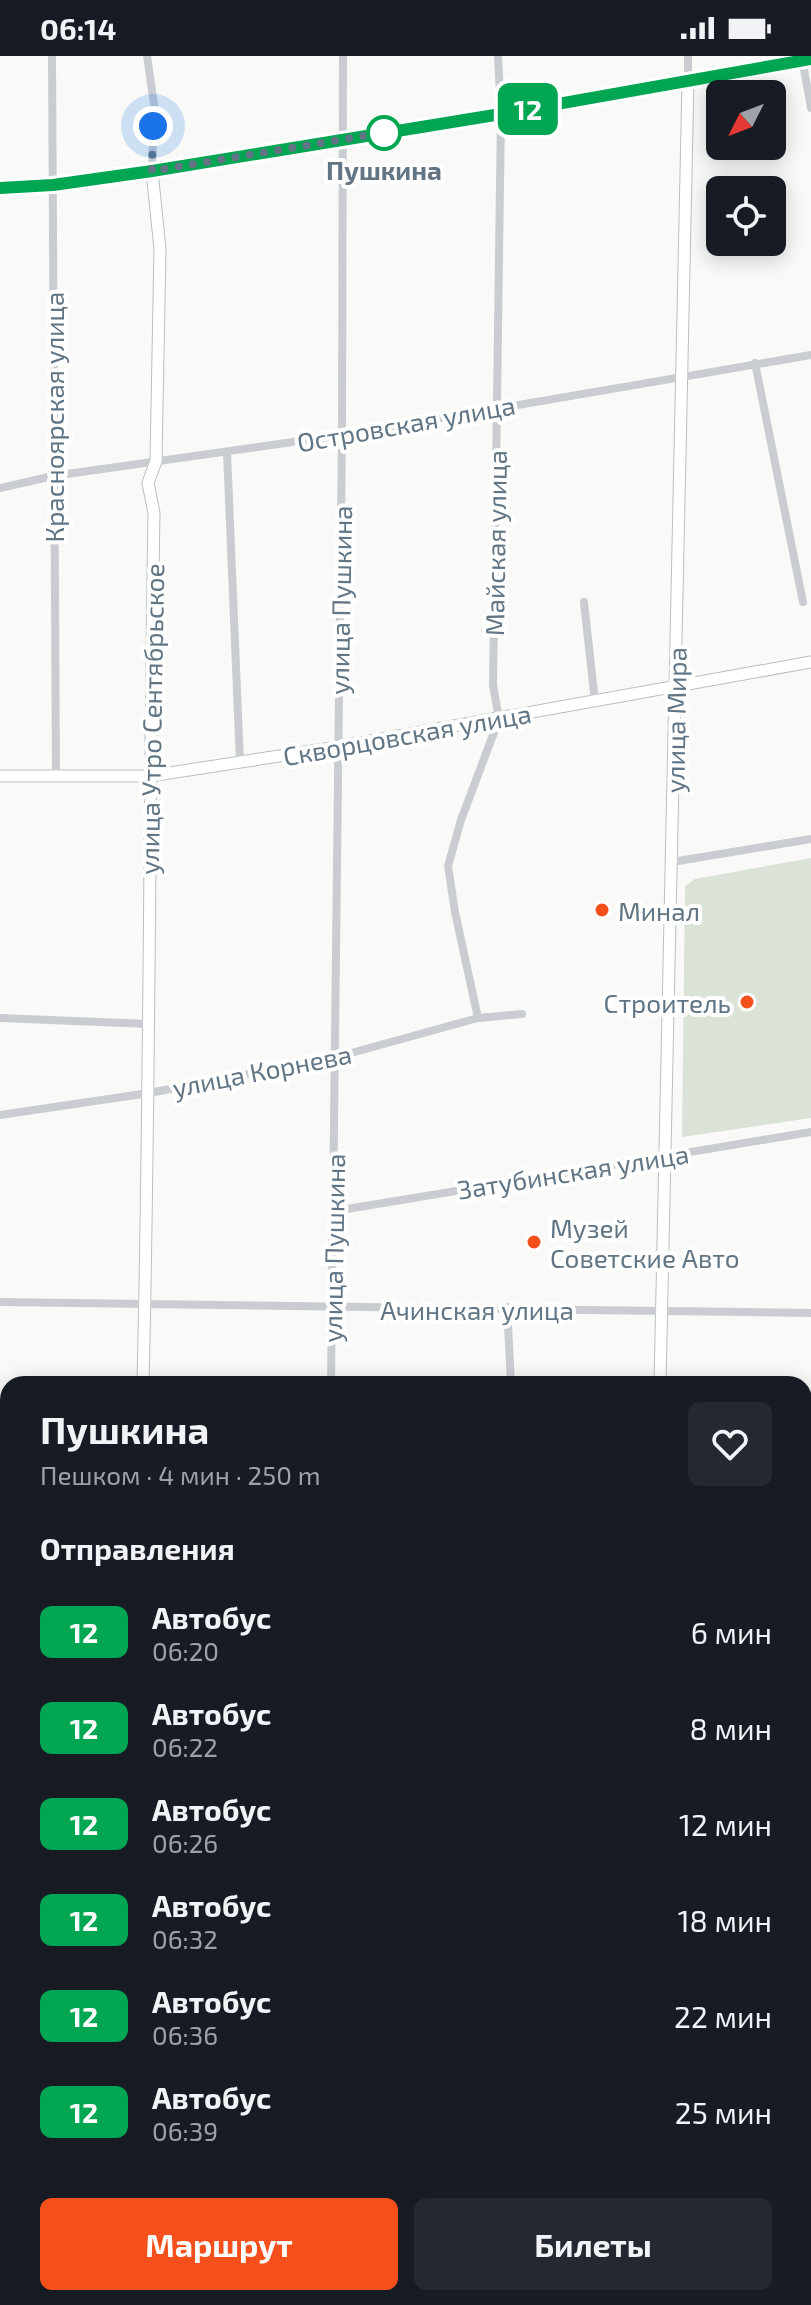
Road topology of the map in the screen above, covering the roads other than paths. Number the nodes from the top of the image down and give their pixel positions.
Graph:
1 (52, 56) edge
2 (147, 56) edge
3 (343, 56) edge
4 (498, 56) edge
5 (688, 56) edge
6 (805, 58) edge
7 (688, 81) junction
8 (811, 108) edge
9 (501, 114) junction
10 (341, 140) junction
11 (152, 171) junction
12 (53, 185) junction
13 (0, 188) edge
14 (811, 355) edge
15 (755, 363) junction
16 (683, 376) junction
17 (497, 407) junction
18 (342, 435) junction
19 (227, 452) junction
20 (156, 461) junction
21 (53, 476) junction
22 (0, 488) edge
23 (584, 602) dead end
24 (803, 602) dead end
25 (811, 662) edge
26 (675, 685) junction
27 (595, 702) junction
28 (499, 719) junction
29 (337, 747) junction
30 (240, 762) junction
31 (0, 776) edge
32 (150, 776) junction
33 (56, 777) junction
34 (811, 839) edge
35 (672, 862) junction
36 (522, 1014) dead end
37 (0, 1018) edge
38 (478, 1018) junction
39 (149, 1024) junction
40 (333, 1058) junction
41 (149, 1093) junction
42 (0, 1115) edge
43 (811, 1132) edge
44 (666, 1155) junction
45 (335, 1211) junction
46 (0, 1302) edge
47 (145, 1306) junction
48 (507, 1307) junction
49 (332, 1308) junction
50 (662, 1311) junction
51 (811, 1313) edge
52 (143, 1376) edge
53 (331, 1376) edge
54 (511, 1376) edge
55 (660, 1376) edge

1 - 12 street, Красноярская улица
2 - 11 street, улица Утро Сентябрьское
3 - 10 street, улица Пушкина
4 - 9 street, Майская улица
5 - 7 street, улица Мира
6 - 7 street
6 - 8 street
7 - 9 street
7 - 16 street, улица Мира
9 - 10 street
9 - 17 street, Майская улица
10 - 11 street
10 - 18 street, улица Пушкина
11 - 12 street
11 - 20 street, улица Утро Сентябрьское
12 - 13 street
12 - 21 street, Красноярская улица
14 - 15 street, Островская улица
15 - 16 street, Островская улица
15 - 24 street
16 - 17 street, Островская улица
16 - 26 street, улица Мира
17 - 18 street, Островская улица
17 - 28 street, Майская улица
18 - 19 street, Островская улица
18 - 29 street, улица Пушкина
19 - 20 street, Островская улица
19 - 30 street
20 - 21 street, Островская улица
20 - 32 street, улица Утро Сентябрьское
21 - 22 street, Островская улица
21 - 33 street, Красноярская улица
23 - 27 street
25 - 26 street, Скворцовская улица
26 - 27 street, Скворцовская улица
26 - 35 street, улица Мира
27 - 28 street, Скворцовская улица
28 - 29 street, Скворцовская улица
28 - 38 street, Майская улица
29 - 30 street, Скворцовская улица
29 - 40 street, улица Пушкина
30 - 32 street, Скворцовская улица
31 - 33 street, Скворцовская улица
32 - 33 street, Скворцовская улица
32 - 39 street, улица Утро Сентябрьское
34 - 35 street
35 - 44 street, улица Мира
36 - 38 street, улица Корнева
37 - 39 street
38 - 40 street, улица Корнева
39 - 41 street, улица Утро Сентябрьское
40 - 41 street, улица Корнева
40 - 45 street, улица Пушкина
41 - 42 street, улица Корнева
41 - 47 street, улица Утро Сентябрьское
43 - 44 street, Затубинская улица
44 - 45 street, Затубинская улица
44 - 50 street, улица Мира
45 - 49 street, улица Пушкина
46 - 47 street, Ачинская улица
47 - 49 street, Ачинская улица
47 - 52 street, улица Утро Сентябрьское
48 - 49 street, Ачинская улица
48 - 50 street, Ачинская улица
48 - 54 street
49 - 53 street, улица Пушкина
50 - 51 street, Ачинская улица
50 - 55 street, улица Мира

